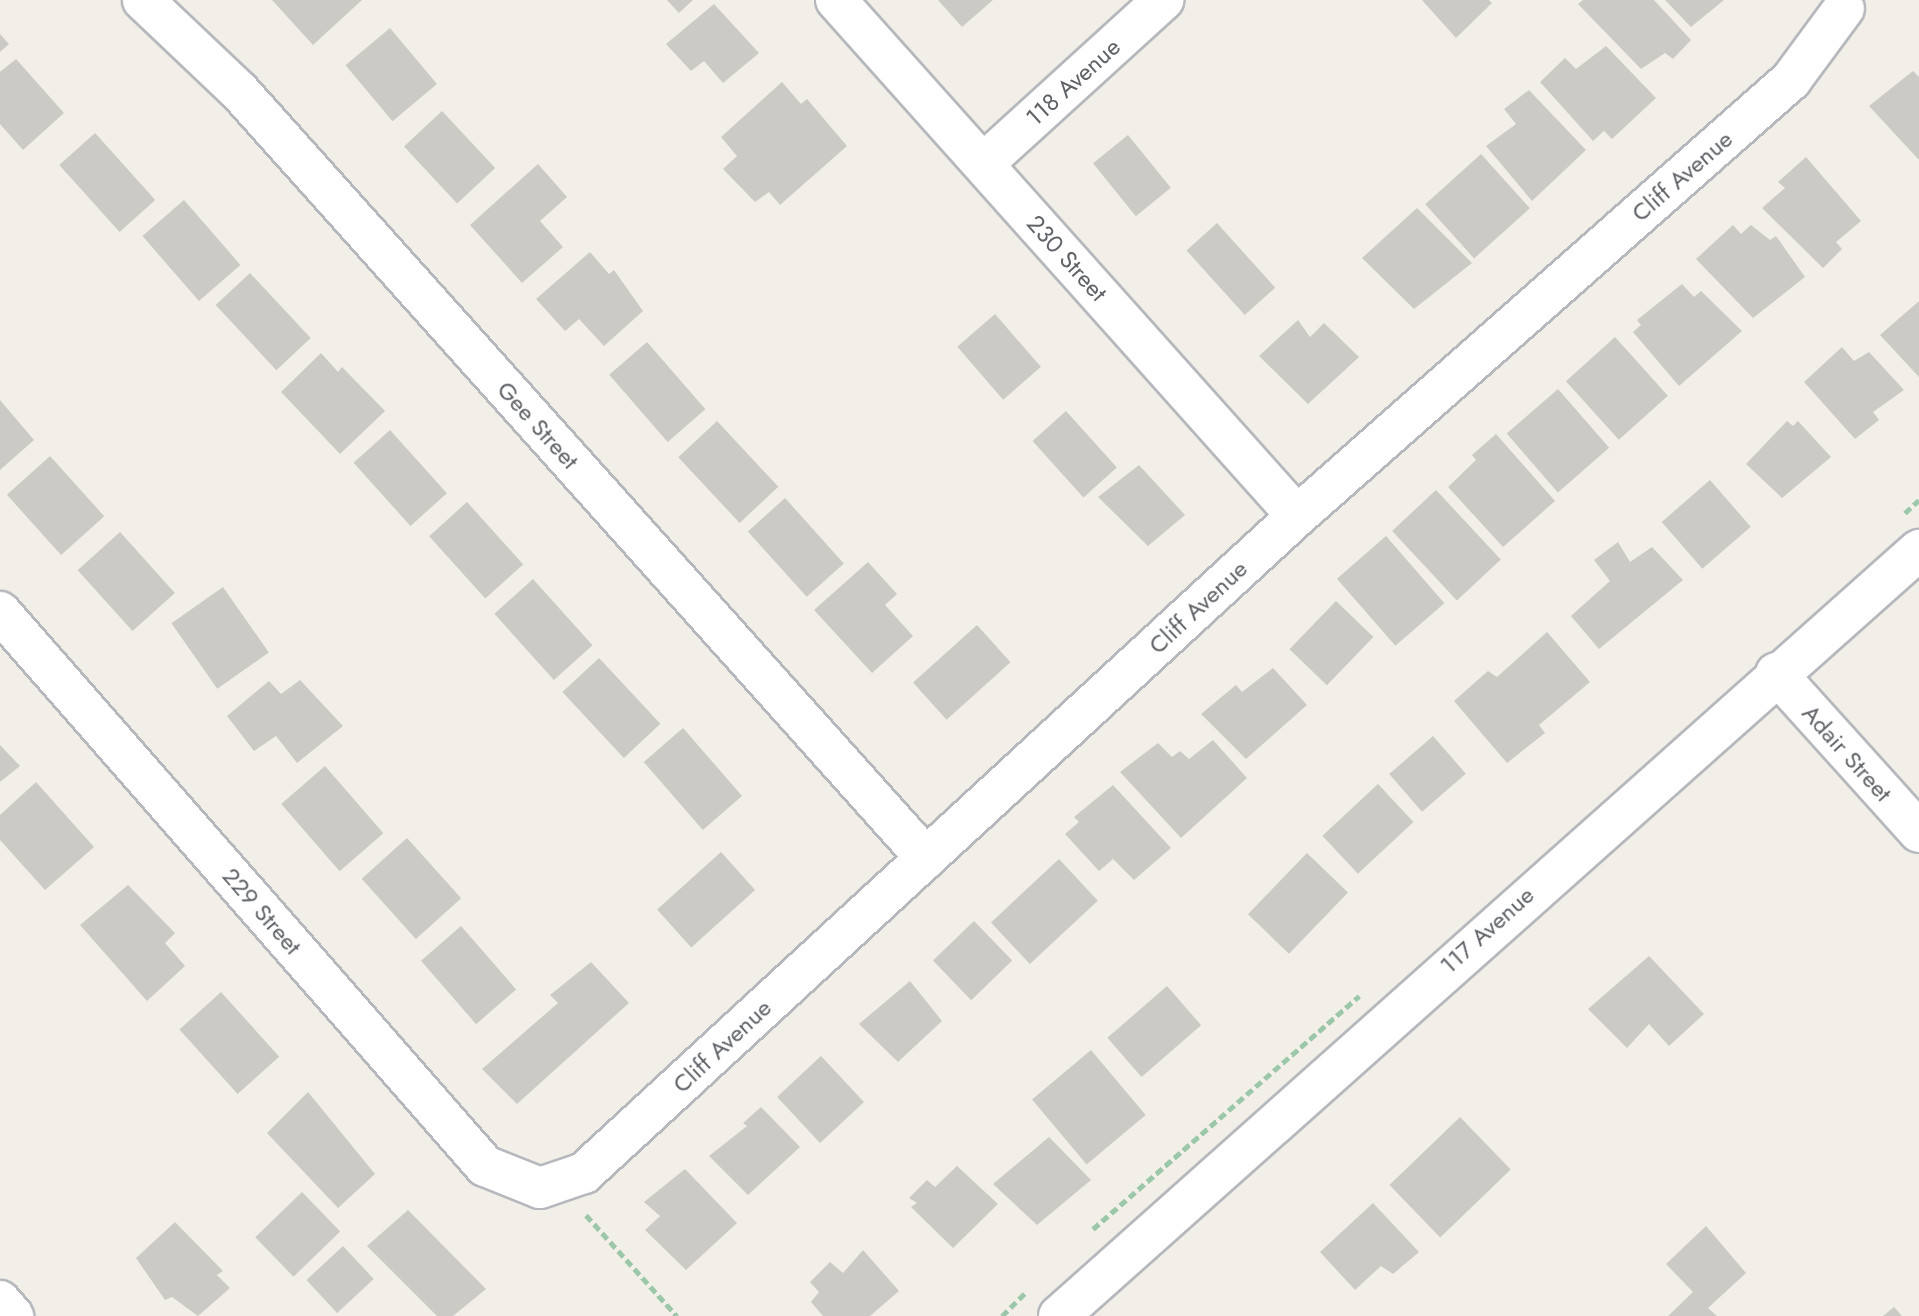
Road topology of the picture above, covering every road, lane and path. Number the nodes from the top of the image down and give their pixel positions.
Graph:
1 (143, 0) edge
2 (836, 0) edge
3 (1163, 0) edge
4 (1844, 8) dead end
5 (983, 164) junction
6 (1297, 516) junction
7 (1919, 550) edge
8 (0, 612) edge
9 (1776, 673) junction
10 (1919, 832) edge
11 (926, 858) junction
12 (552, 1184) junction
13 (0, 1301) edge
14 (13, 1316) edge
15 (677, 1316) edge
16 (1059, 1316) edge

1 - 11 street, Gee Street
2 - 5 street, 230 Street
3 - 5 street, 118 Avenue
4 - 6 street, Cliff Avenue
5 - 6 street, 230 Street
6 - 11 street, Cliff Avenue
7 - 9 street, 117 Avenue
8 - 12 street, 229 Street
9 - 10 street, Adair Street
9 - 16 street, 117 Avenue
11 - 12 street, Cliff Avenue
12 - 15 path
13 - 14 street

